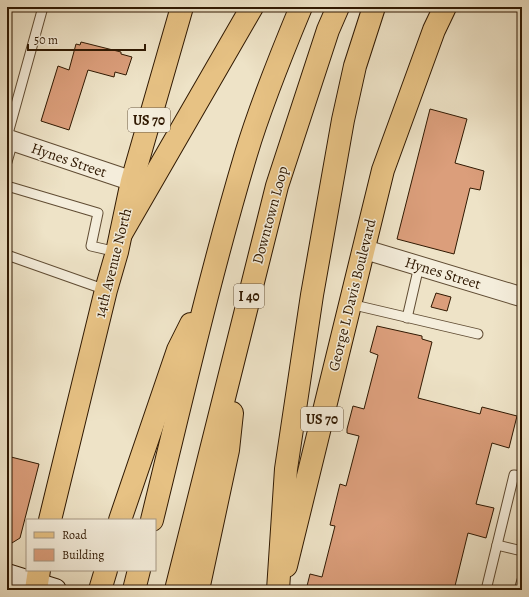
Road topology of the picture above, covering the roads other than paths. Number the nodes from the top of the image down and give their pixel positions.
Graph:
1 (43, 7) edge
2 (182, 7) edge
3 (252, 7) edge
4 (301, 7) edge
5 (338, 7) edge
6 (374, 7) edge
7 (445, 7) edge
8 (9, 139) edge
9 (7, 162) edge
10 (132, 181) junction
11 (7, 186) edge
12 (119, 243) junction
13 (363, 249) junction
14 (7, 255) edge
15 (419, 266) junction
16 (106, 290) junction
17 (208, 291) junction
18 (522, 297) edge
19 (350, 304) junction
20 (406, 318) junction
21 (241, 326) junction
22 (478, 334) dead end
23 (522, 476) edge
24 (50, 519) edge
25 (120, 519) edge
26 (152, 519) edge
27 (497, 545) junction
28 (522, 551) edge
29 (106, 571) edge
30 (139, 571) edge
31 (7, 575) edge
32 (522, 580) edge
33 (42, 584) edge
34 (100, 590) edge
35 (134, 590) edge
36 (176, 590) edge
37 (198, 590) edge
38 (279, 590) edge
39 (486, 590) edge
40 (520, 590) edge

1 - 8 lane
2 - 10 main road, 14th Avenue North / US 70
3 - 12 main road
4 - 17 main road
5 - 21 main road, Downtown Loop / I 40
6 - 38 main road
7 - 13 main road, George L Davis Boulevard / US 70
8 - 9 lane
8 - 10 street, Hynes Street
10 - 12 main road, 14th Avenue North / US 70
11 - 12 lane
12 - 16 main road, 14th Avenue North / US 70
13 - 15 street, Hynes Street
13 - 19 main road, George L Davis Boulevard / US 70
14 - 16 lane
15 - 18 street, Hynes Street
15 - 20 lane
16 - 24 main road, 14th Avenue North / US 70
17 - 25 main road
17 - 26 main road
19 - 20 lane
19 - 38 main road, George L Davis Boulevard / US 70
20 - 22 lane
21 - 36 main road, Downtown Loop / I 40
21 - 37 main road
23 - 27 lane
27 - 28 lane
27 - 39 lane
29 - 34 main road
30 - 35 main road
31 - 33 main road
32 - 40 lane

